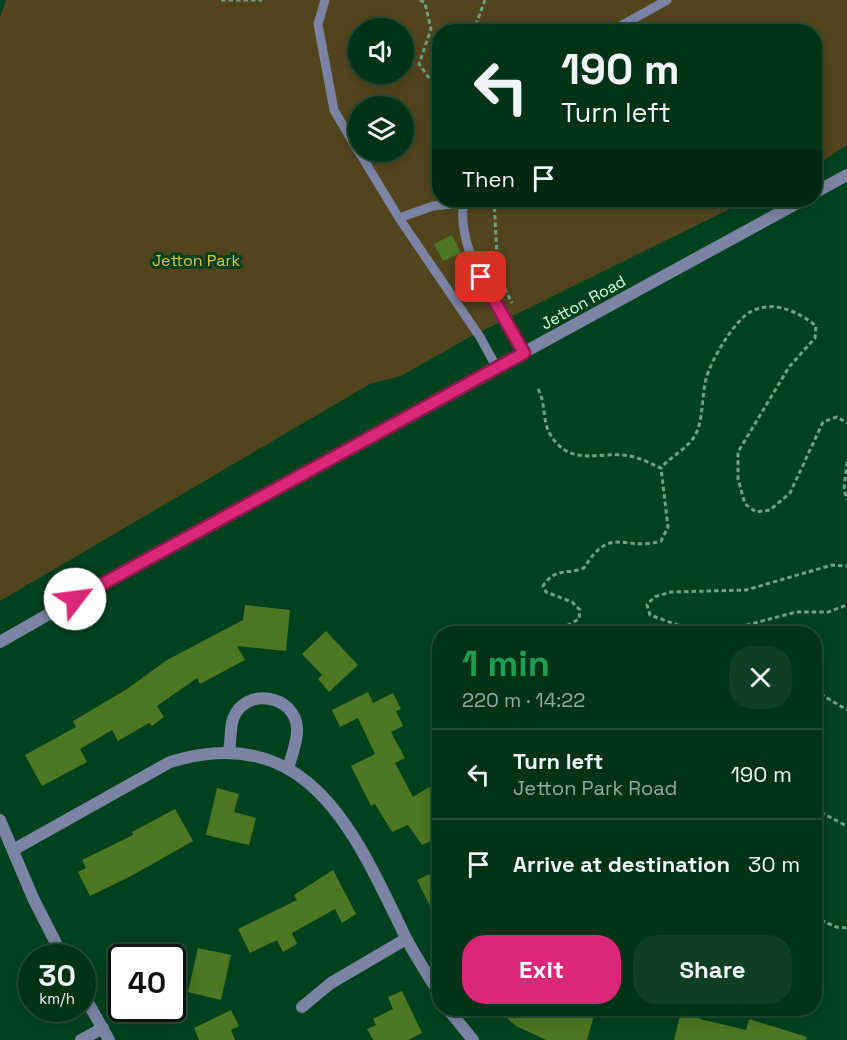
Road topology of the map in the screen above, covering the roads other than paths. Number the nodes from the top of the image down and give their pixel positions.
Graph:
1 (325, 0) edge
2 (667, 0) edge
3 (624, 24) edge
4 (348, 133) edge
5 (366, 162) edge
6 (847, 175) edge
7 (822, 189) edge
8 (432, 206) edge
9 (463, 207) edge
10 (790, 207) edge
11 (399, 218) junction
12 (524, 353) junction
13 (497, 368) junction
14 (0, 642) edge
15 (229, 751) junction
16 (288, 769) junction
17 (0, 820) edge
18 (13, 850) junction
19 (406, 939) junction
20 (56, 944) edge
21 (432, 982) edge
22 (302, 1007) dead end
23 (96, 1016) edge
24 (454, 1016) edge
25 (103, 1028) junction
26 (81, 1040) edge
27 (109, 1040) edge
28 (473, 1040) edge

1 - 4 lane
2 - 3 lane
5 - 11 lane
6 - 7 street
8 - 11 lane
9 - 12 lane
10 - 12 street, Jetton Road
11 - 13 lane
12 - 13 street, Jetton Road
13 - 14 street, Jetton Road
15 - 16 street
15 - 16 street
15 - 18 street
16 - 19 street
17 - 18 street
18 - 20 street
19 - 21 street
19 - 22 street
23 - 25 street
24 - 28 street
25 - 26 street
25 - 27 street

